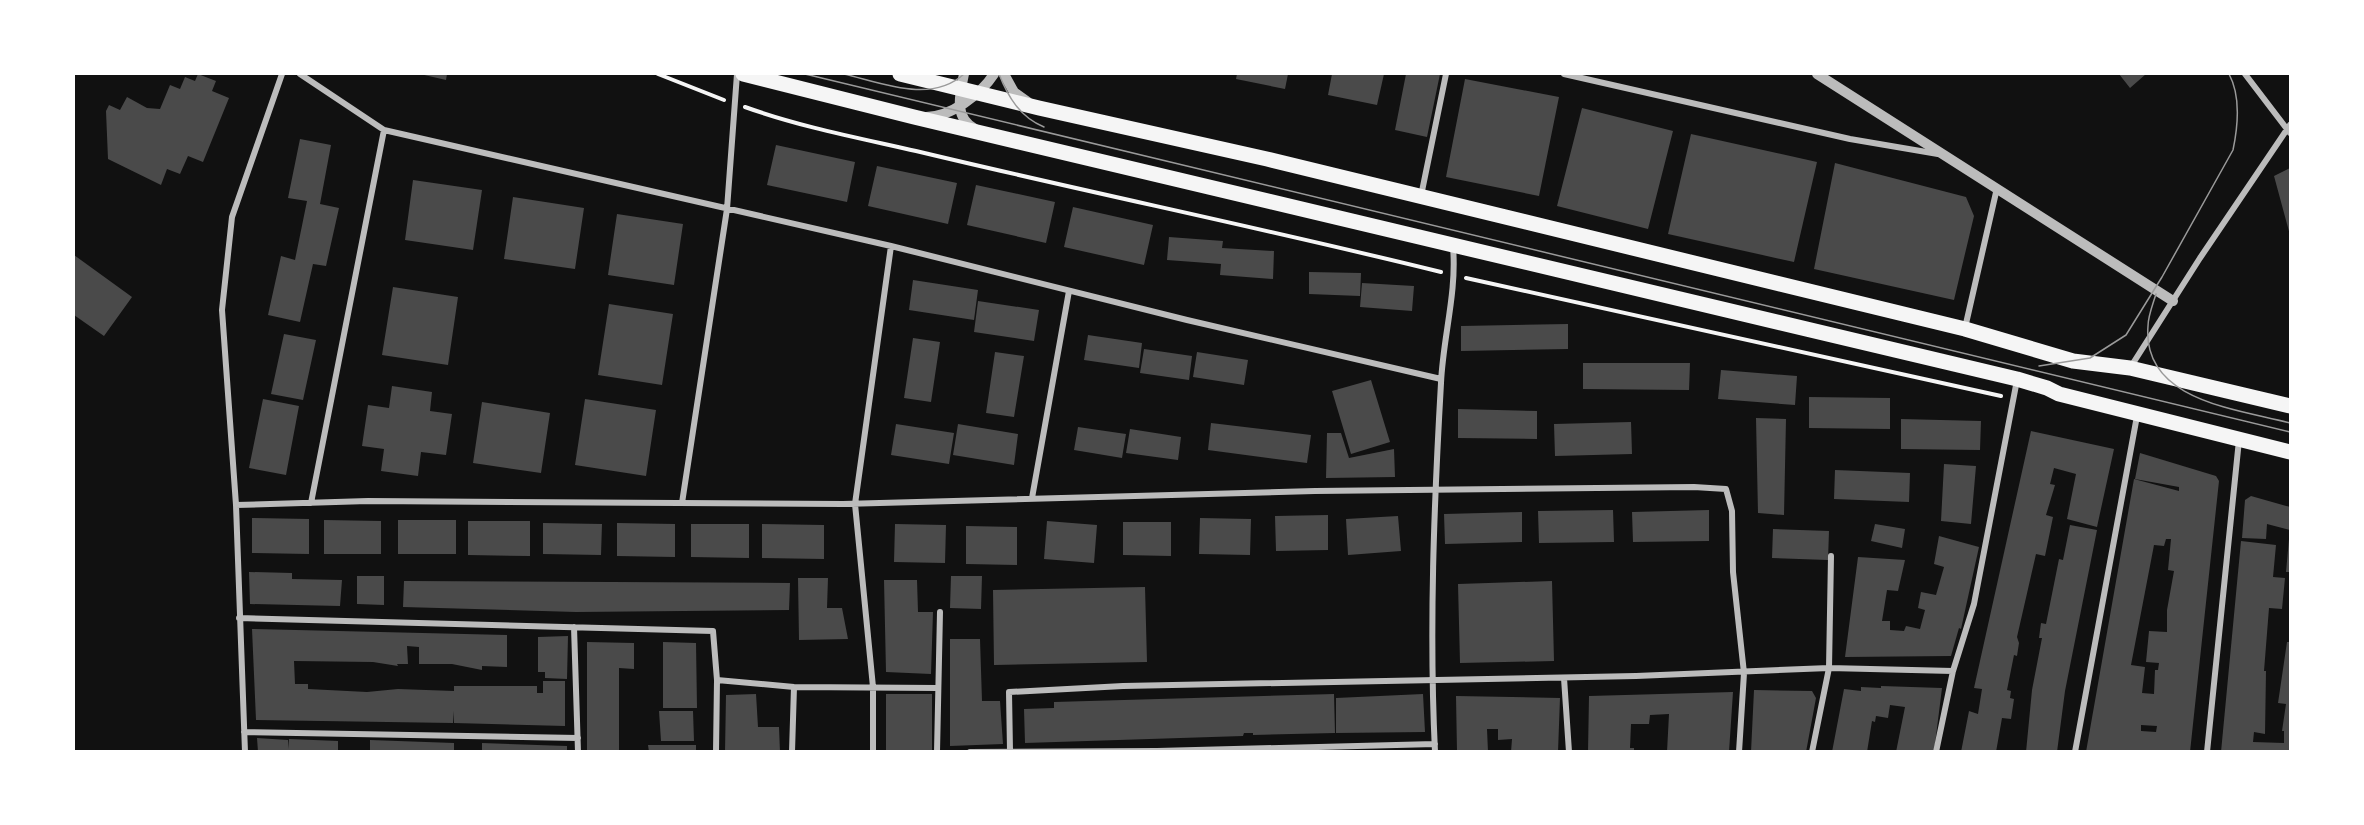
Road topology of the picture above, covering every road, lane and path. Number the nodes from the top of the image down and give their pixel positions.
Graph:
1 (282, 74) edge
2 (300, 74) edge
3 (658, 74) edge
4 (737, 74) edge
5 (743, 74) edge
6 (900, 74) edge
7 (964, 74) edge
8 (994, 74) edge
9 (1004, 74) edge
10 (1446, 74) edge
11 (1564, 74) edge
12 (1817, 74) edge
13 (2245, 74) edge
14 (965, 96) junction
15 (736, 104) junction
16 (1039, 108) junction
17 (914, 117) junction
18 (384, 130) junction
19 (2289, 130) edge
20 (984, 133) junction
21 (1944, 155) junction
22 (1997, 188) junction
23 (1421, 196) junction
24 (727, 209) junction
25 (1453, 243) junction
26 (891, 246) junction
27 (1455, 276) junction
28 (1069, 291) junction
29 (2174, 301) junction
30 (1965, 329) junction
31 (2130, 368) junction
32 (1441, 379) junction
33 (2016, 385) junction
34 (2290, 406) edge
35 (2137, 416) junction
36 (2239, 440) junction
37 (2290, 452) edge
38 (1436, 490) junction
39 (1032, 498) junction
40 (312, 503) junction
41 (682, 503) junction
42 (855, 504) junction
43 (236, 505) junction
44 (1831, 556) dead end
45 (940, 612) dead end
46 (239, 618) junction
47 (574, 627) junction
48 (1829, 668) junction
49 (1953, 671) junction
50 (1744, 673) junction
51 (1564, 678) junction
52 (717, 680) junction
53 (1432, 681) junction
54 (794, 687) junction
55 (873, 687) junction
56 (938, 688) junction
57 (244, 732) junction
58 (578, 738) junction
59 (1435, 748) edge
60 (1010, 751) edge
61 (245, 752) edge
62 (578, 752) edge
63 (716, 752) edge
64 (792, 752) edge
65 (873, 752) edge
66 (937, 752) edge
67 (970, 752) edge
68 (1569, 752) edge
69 (1739, 752) edge
70 (1812, 752) edge
71 (1936, 752) edge
72 (2075, 752) edge
73 (2206, 752) edge

1 - 43 street
2 - 18 street
3 - 15 path
4 - 15 street
5 - 17 main road
6 - 14 main road
7 - 14 street
8 - 14 street
9 - 16 street
10 - 23 street
11 - 21 street
12 - 21 street
13 - 19 street
14 - 16 main road
14 - 17 street
14 - 20 street
15 - 24 street
15 - 27 path
16 - 23 main road
17 - 20 main road
18 - 24 street
18 - 40 street
19 - 29 street
20 - 25 main road
21 - 22 street
22 - 29 street
22 - 30 street
23 - 30 main road
24 - 26 street
24 - 41 street
25 - 27 street
25 - 33 main road
26 - 28 street
26 - 42 street
27 - 32 street
27 - 33 path
28 - 32 street
28 - 39 street
29 - 31 street
30 - 31 main road
31 - 34 main road
32 - 38 street
33 - 35 main road
33 - 49 street
35 - 36 main road
35 - 72 street
36 - 37 main road
36 - 73 street
38 - 39 street
38 - 50 street
38 - 53 street
39 - 42 street
40 - 41 street
40 - 43 street
41 - 42 street
42 - 55 street
43 - 46 street
44 - 48 street
45 - 56 street
46 - 47 street
46 - 57 street
47 - 52 street
47 - 58 street
48 - 49 street
48 - 50 street
48 - 70 street
49 - 71 street
50 - 51 street
50 - 69 street
51 - 53 street
51 - 68 street
52 - 54 street
52 - 63 street
53 - 59 street
53 - 60 street
54 - 55 street
54 - 64 street
55 - 56 street
55 - 65 street
56 - 66 street
57 - 58 street
57 - 61 street
58 - 62 street
59 - 60 street
60 - 67 street

